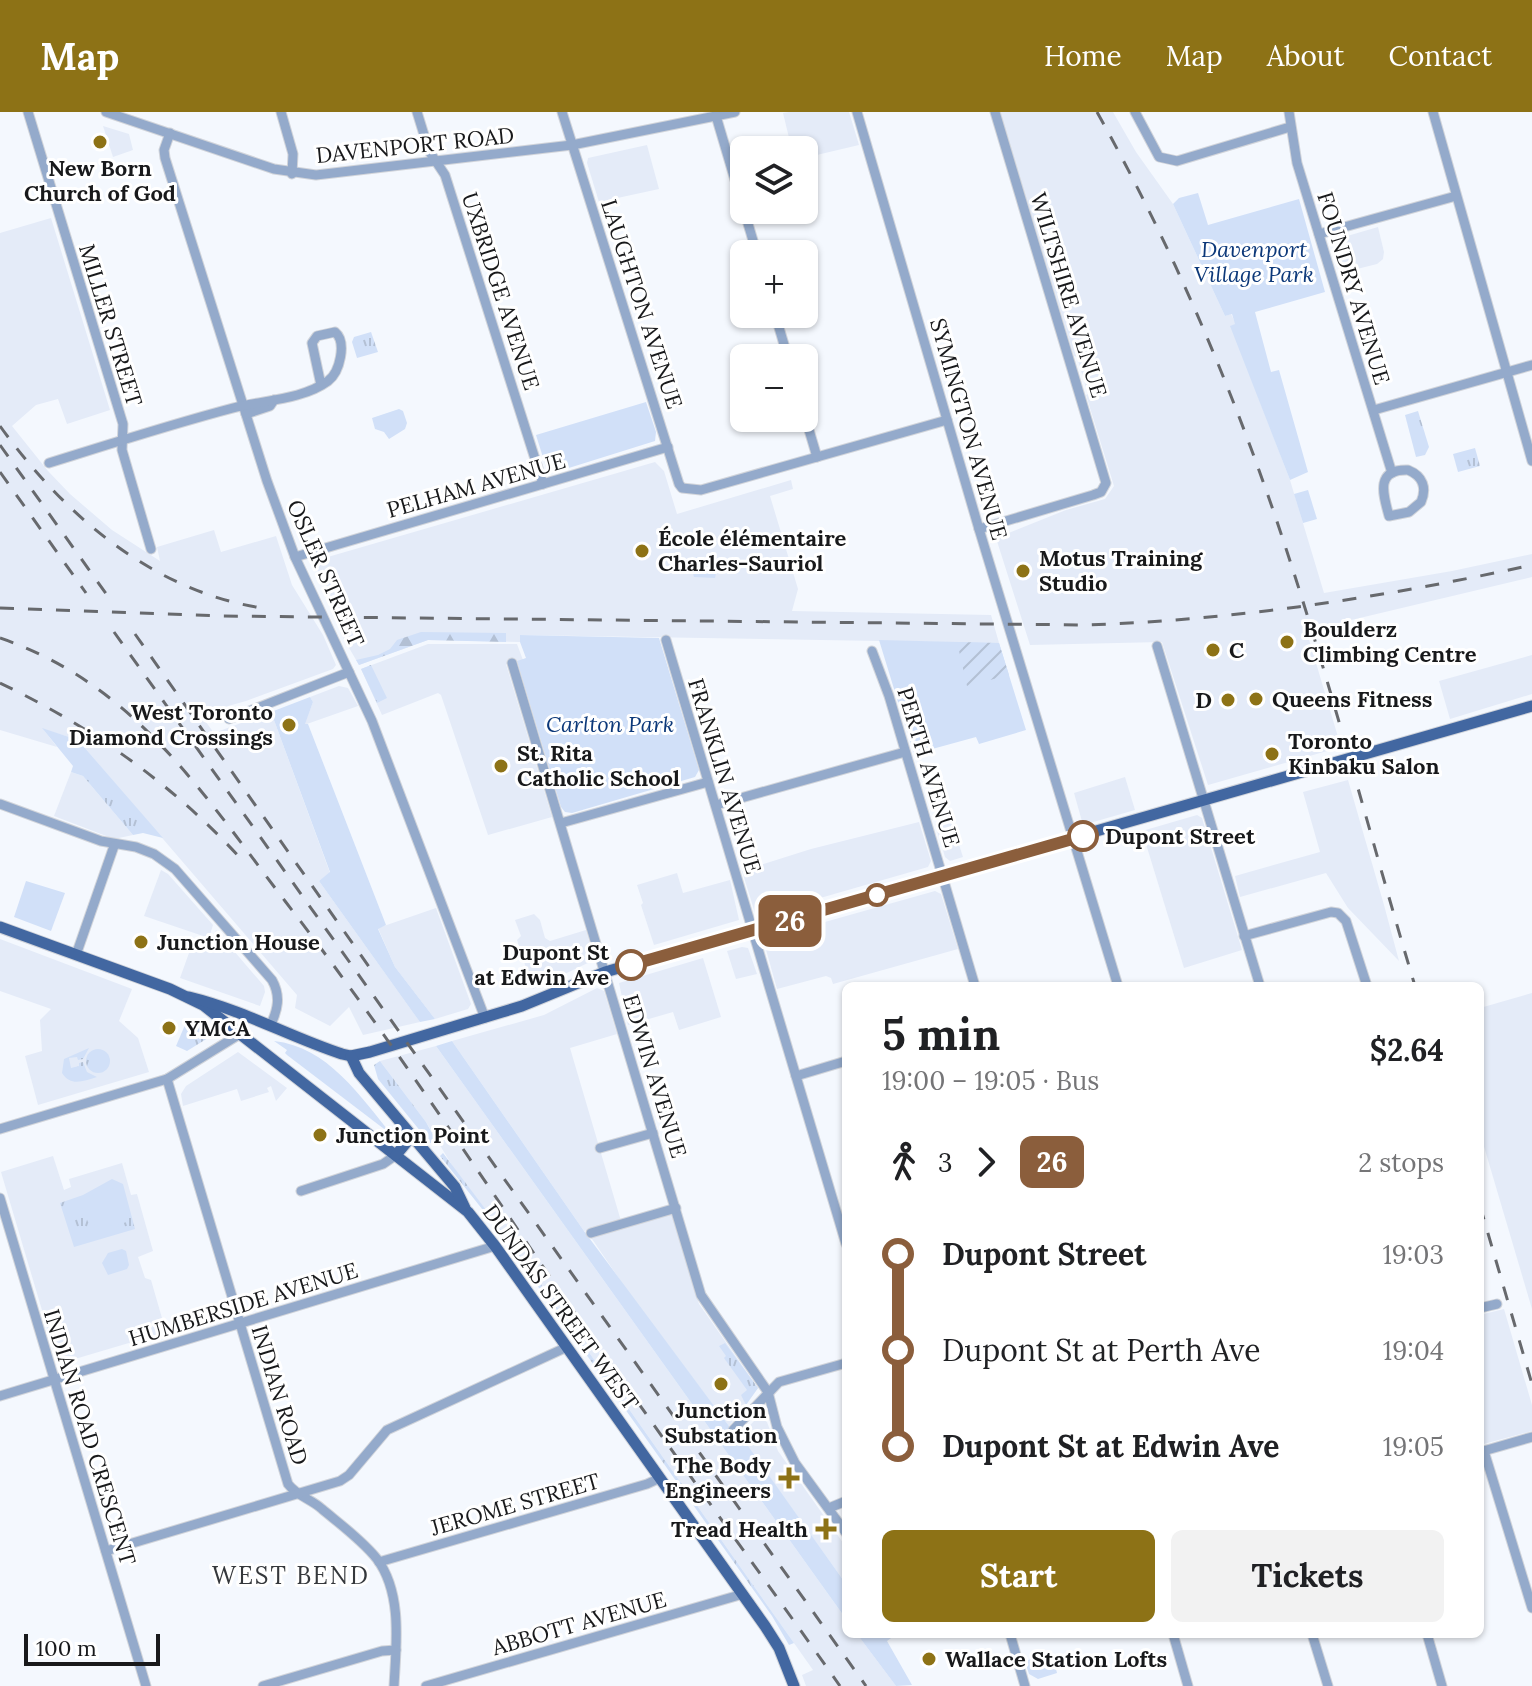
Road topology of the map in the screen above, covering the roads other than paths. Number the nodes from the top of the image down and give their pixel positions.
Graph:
1 (28, 112) edge
2 (106, 112) edge
3 (281, 112) edge
4 (417, 112) edge
5 (562, 112) edge
6 (735, 112) edge
7 (857, 112) edge
8 (995, 112) edge
9 (1135, 112) edge
10 (1289, 112) edge
11 (1433, 112) edge
12 (129, 115) edge
13 (716, 116) junction
14 (1290, 127) junction
15 (170, 133) junction
16 (572, 145) junction
17 (435, 161) junction
18 (292, 174) junction
19 (1456, 196) junction
20 (1319, 234) junction
21 (753, 240) edge
22 (1532, 365) edge
23 (1507, 372) junction
24 (321, 385) junction
25 (244, 410) junction
26 (1374, 410) junction
27 (947, 420) junction
28 (810, 432) edge
29 (123, 441) junction
30 (668, 447) junction
31 (817, 457) junction
32 (1532, 461) edge
33 (49, 463) dead end
34 (1392, 473) junction
35 (543, 484) junction
36 (979, 529) junction
37 (151, 549) dead end
38 (295, 557) junction
39 (666, 640) dead end
40 (1157, 646) dead end
41 (872, 651) dead end
42 (512, 663) dead end
43 (349, 672) junction
44 (1532, 706) edge
45 (229, 719) dead end
46 (905, 752) junction
47 (708, 782) junction
48 (1204, 801) junction
49 (0, 804) edge
50 (716, 805) junction
51 (561, 823) junction
52 (1073, 838) junction
53 (114, 846) junction
54 (944, 876) junction
55 (0, 927) edge
56 (752, 931) junction
57 (1244, 936) junction
58 (76, 955) junction
59 (605, 972) junction
60 (974, 982) edge
61 (1117, 982) edge
62 (1259, 982) edge
63 (1366, 982) edge
64 (189, 997) junction
65 (485, 1018) junction
66 (270, 1026) junction
67 (240, 1034) junction
68 (351, 1056) junction
69 (842, 1062) edge
70 (796, 1076) junction
71 (167, 1079) junction
72 (0, 1129) edge
73 (404, 1129) junction
74 (653, 1133) junction
75 (600, 1148) dead end
76 (396, 1155) junction
77 (301, 1191) dead end
78 (0, 1198) edge
79 (842, 1204) edge
80 (835, 1206) junction
81 (676, 1208) junction
82 (468, 1212) junction
83 (842, 1230) edge
84 (591, 1233) dead end
85 (495, 1246) junction
86 (1497, 1304) dead end
87 (1484, 1307) edge
88 (239, 1323) junction
89 (567, 1347) junction
90 (842, 1364) edge
91 (53, 1379) junction
92 (768, 1392) junction
93 (0, 1396) edge
94 (733, 1430) dead end
95 (1532, 1437) edge
96 (1484, 1451) edge
97 (1484, 1458) edge
98 (660, 1478) junction
99 (299, 1495) junction
100 (842, 1503) edge
101 (829, 1508) junction
102 (842, 1527) edge
103 (106, 1551) junction
104 (379, 1562) junction
105 (743, 1594) junction
106 (1532, 1608) edge
107 (1011, 1638) edge
108 (1174, 1638) edge
109 (1313, 1638) edge
110 (1428, 1638) edge
111 (396, 1650) junction
112 (146, 1686) edge
113 (263, 1686) edge
114 (394, 1686) edge
115 (426, 1686) edge
116 (794, 1686) edge
117 (1025, 1686) edge
118 (1188, 1686) edge
119 (1328, 1686) edge
120 (1442, 1686) edge

1 - 29 street, MILLER STREET
2 - 12 street, DAVENPORT ROAD
3 - 18 street
4 - 17 street, UXBRIDGE AVENUE
5 - 16 street, LAUGHTON AVENUE
6 - 13 street, DAVENPORT ROAD
7 - 27 street, SYMINGTON AVENUE
8 - 36 street, WILTSHIRE AVENUE
9 - 14 street
10 - 14 street, FOUNDRY AVENUE
11 - 19 street
12 - 15 street, DAVENPORT ROAD
13 - 16 street, DAVENPORT ROAD
13 - 21 street
14 - 20 street, FOUNDRY AVENUE
15 - 18 street, DAVENPORT ROAD
15 - 25 street, OSLER STREET
16 - 17 street, DAVENPORT ROAD
16 - 30 street, LAUGHTON AVENUE
17 - 18 street, DAVENPORT ROAD
17 - 35 street, UXBRIDGE AVENUE
19 - 20 street
19 - 23 street
20 - 26 street, FOUNDRY AVENUE
22 - 23 street
23 - 26 street
23 - 32 street
24 - 24 street
24 - 25 street
25 - 29 street
25 - 38 street, OSLER STREET
26 - 34 street, FOUNDRY AVENUE
27 - 31 street
27 - 36 street, SYMINGTON AVENUE
28 - 31 street
29 - 33 street
29 - 37 street, MILLER STREET
30 - 31 street, LAUGHTON AVENUE
30 - 35 street, PELHAM AVENUE
34 - 34 street
35 - 38 street, PELHAM AVENUE
36 - 52 street, SYMINGTON AVENUE
38 - 43 street, OSLER STREET
39 - 47 street, FRANKLIN AVENUE
40 - 48 street
41 - 46 street, PERTH AVENUE
42 - 51 street, EDWIN AVENUE
43 - 45 street
43 - 65 street, OSLER STREET
44 - 48 main road
46 - 50 street
46 - 54 street, PERTH AVENUE
47 - 50 street, FRANKLIN AVENUE
47 - 51 street
48 - 52 main road
48 - 57 street
49 - 53 street
50 - 56 street, FRANKLIN AVENUE
51 - 59 street, EDWIN AVENUE
52 - 54 main road
52 - 61 street, SYMINGTON AVENUE
53 - 58 street
53 - 66 street
54 - 56 main road
54 - 60 street, PERTH AVENUE
55 - 58 main road, DUNDAS STREET WEST
56 - 59 main road
56 - 70 street, FRANKLIN AVENUE
57 - 62 street
57 - 63 street
58 - 64 main road, DUNDAS STREET WEST
59 - 65 main road
59 - 74 street, EDWIN AVENUE
64 - 66 main road
64 - 67 main road, DUNDAS STREET WEST
65 - 68 main road
66 - 67 main road
66 - 68 main road
67 - 71 street
67 - 76 main road, DUNDAS STREET WEST
68 - 73 main road
69 - 70 street
70 - 80 street, FRANKLIN AVENUE
71 - 72 street
71 - 88 street, INDIAN ROAD
73 - 76 main road
73 - 82 main road
74 - 75 street
74 - 81 street, EDWIN AVENUE
76 - 77 street
76 - 82 main road, DUNDAS STREET WEST
78 - 91 street, INDIAN ROAD CRESCENT
79 - 80 street
80 - 83 street, FRANKLIN AVENUE
81 - 84 street
81 - 92 street, EDWIN AVENUE
82 - 85 main road, DUNDAS STREET WEST
85 - 88 street, HUMBERSIDE AVENUE
85 - 89 main road, DUNDAS STREET WEST
86 - 87 street
88 - 91 street, HUMBERSIDE AVENUE
88 - 99 street, INDIAN ROAD
89 - 98 main road, DUNDAS STREET WEST
89 - 99 street
90 - 92 street
91 - 93 street, HUMBERSIDE AVENUE
91 - 103 street, INDIAN ROAD CRESCENT
92 - 94 street
92 - 101 street, EDWIN AVENUE
95 - 96 street
97 - 106 street
98 - 104 street, JEROME STREET
98 - 105 main road, DUNDAS STREET WEST
99 - 103 street
99 - 104 street, INDIAN ROAD
100 - 101 street
101 - 102 street, EDWIN AVENUE
103 - 112 street, INDIAN ROAD CRESCENT
104 - 111 street, INDIAN ROAD
105 - 115 street, ABBOTT AVENUE
105 - 116 main road, DUNDAS STREET WEST
107 - 117 street
108 - 118 street
109 - 119 street
110 - 120 street
111 - 113 street
111 - 114 street, INDIAN ROAD

